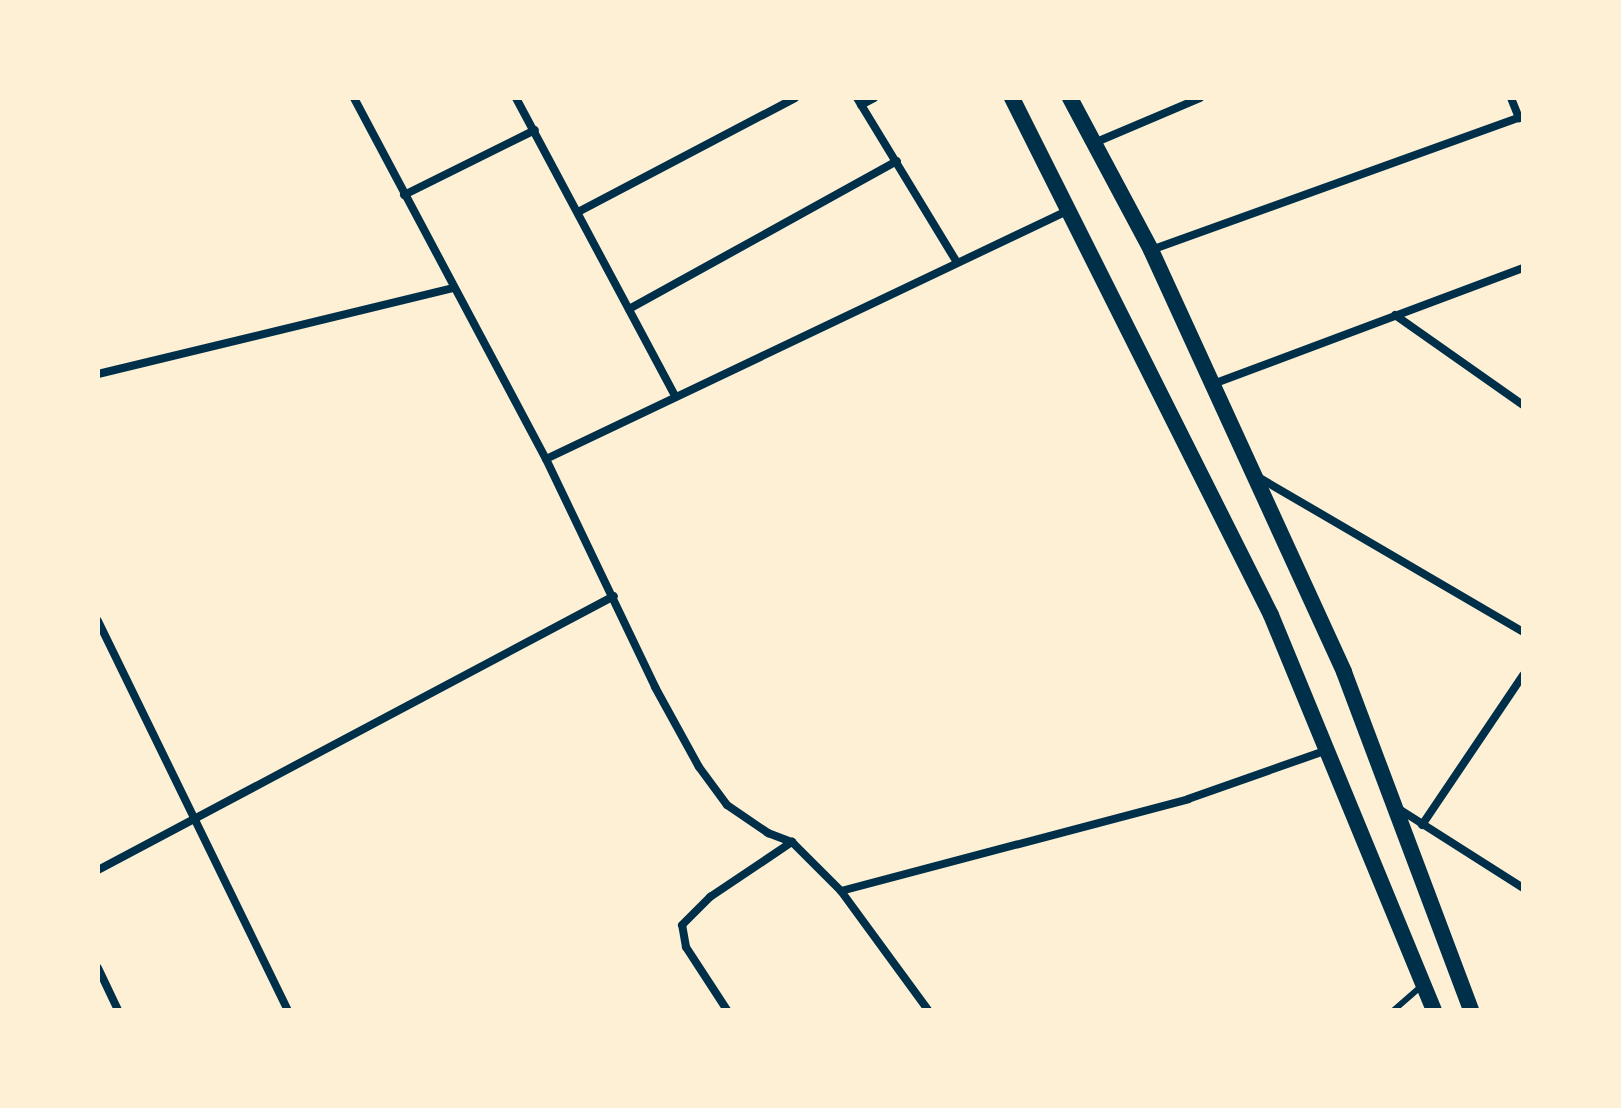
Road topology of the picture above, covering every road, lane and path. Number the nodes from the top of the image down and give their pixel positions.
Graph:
1 (354, 98) edge
2 (517, 98) edge
3 (795, 98) edge
4 (874, 98) edge
5 (1012, 98) edge
6 (1070, 98) edge
7 (1200, 98) edge
8 (1511, 98) edge
9 (859, 101) edge
10 (1521, 117) edge
11 (535, 130) junction
12 (1093, 143) junction
13 (897, 161) junction
14 (404, 195) junction
15 (1070, 210) junction
16 (578, 212) junction
17 (1151, 250) junction
18 (956, 261) junction
19 (1523, 268) edge
20 (453, 288) junction
21 (629, 309) junction
22 (1395, 315) junction
23 (98, 374) edge
24 (1213, 384) junction
25 (675, 396) junction
26 (1523, 405) edge
27 (546, 459) junction
28 (1251, 473) junction
29 (614, 596) junction
30 (98, 621) edge
31 (1523, 632) edge
32 (103, 641) edge
33 (1523, 675) edge
34 (1327, 750) junction
35 (1391, 804) junction
36 (195, 820) junction
37 (1422, 825) junction
38 (792, 842) junction
39 (98, 870) edge
40 (1523, 888) edge
41 (841, 891) junction
42 (98, 968) edge
43 (1426, 983) junction
44 (286, 1009) edge
45 (118, 1010) edge
46 (727, 1010) edge
47 (928, 1010) edge
48 (1394, 1010) edge
49 (1434, 1010) edge
50 (1471, 1010) edge

1 - 14 street
2 - 11 street
3 - 16 street
4 - 9 street
5 - 15 main road
6 - 12 main road
7 - 12 street
8 - 10 street
9 - 13 street
10 - 17 street
11 - 14 street
11 - 16 street
12 - 17 main road
13 - 18 street
13 - 21 street
14 - 20 street
15 - 18 street
15 - 34 main road
16 - 21 street
17 - 24 main road
18 - 25 street
19 - 22 street
20 - 23 street
20 - 27 street
21 - 25 street
22 - 24 street
22 - 26 street
24 - 28 main road
25 - 27 street
27 - 29 street
28 - 31 street
28 - 35 main road
29 - 36 street
29 - 38 street
30 - 32 street
32 - 36 street
33 - 37 street
34 - 41 street
34 - 43 main road
35 - 37 street
35 - 50 main road
36 - 39 street
36 - 44 street
37 - 40 street
38 - 41 street
38 - 46 street
41 - 47 street
42 - 45 street
43 - 48 lane
43 - 49 main road

